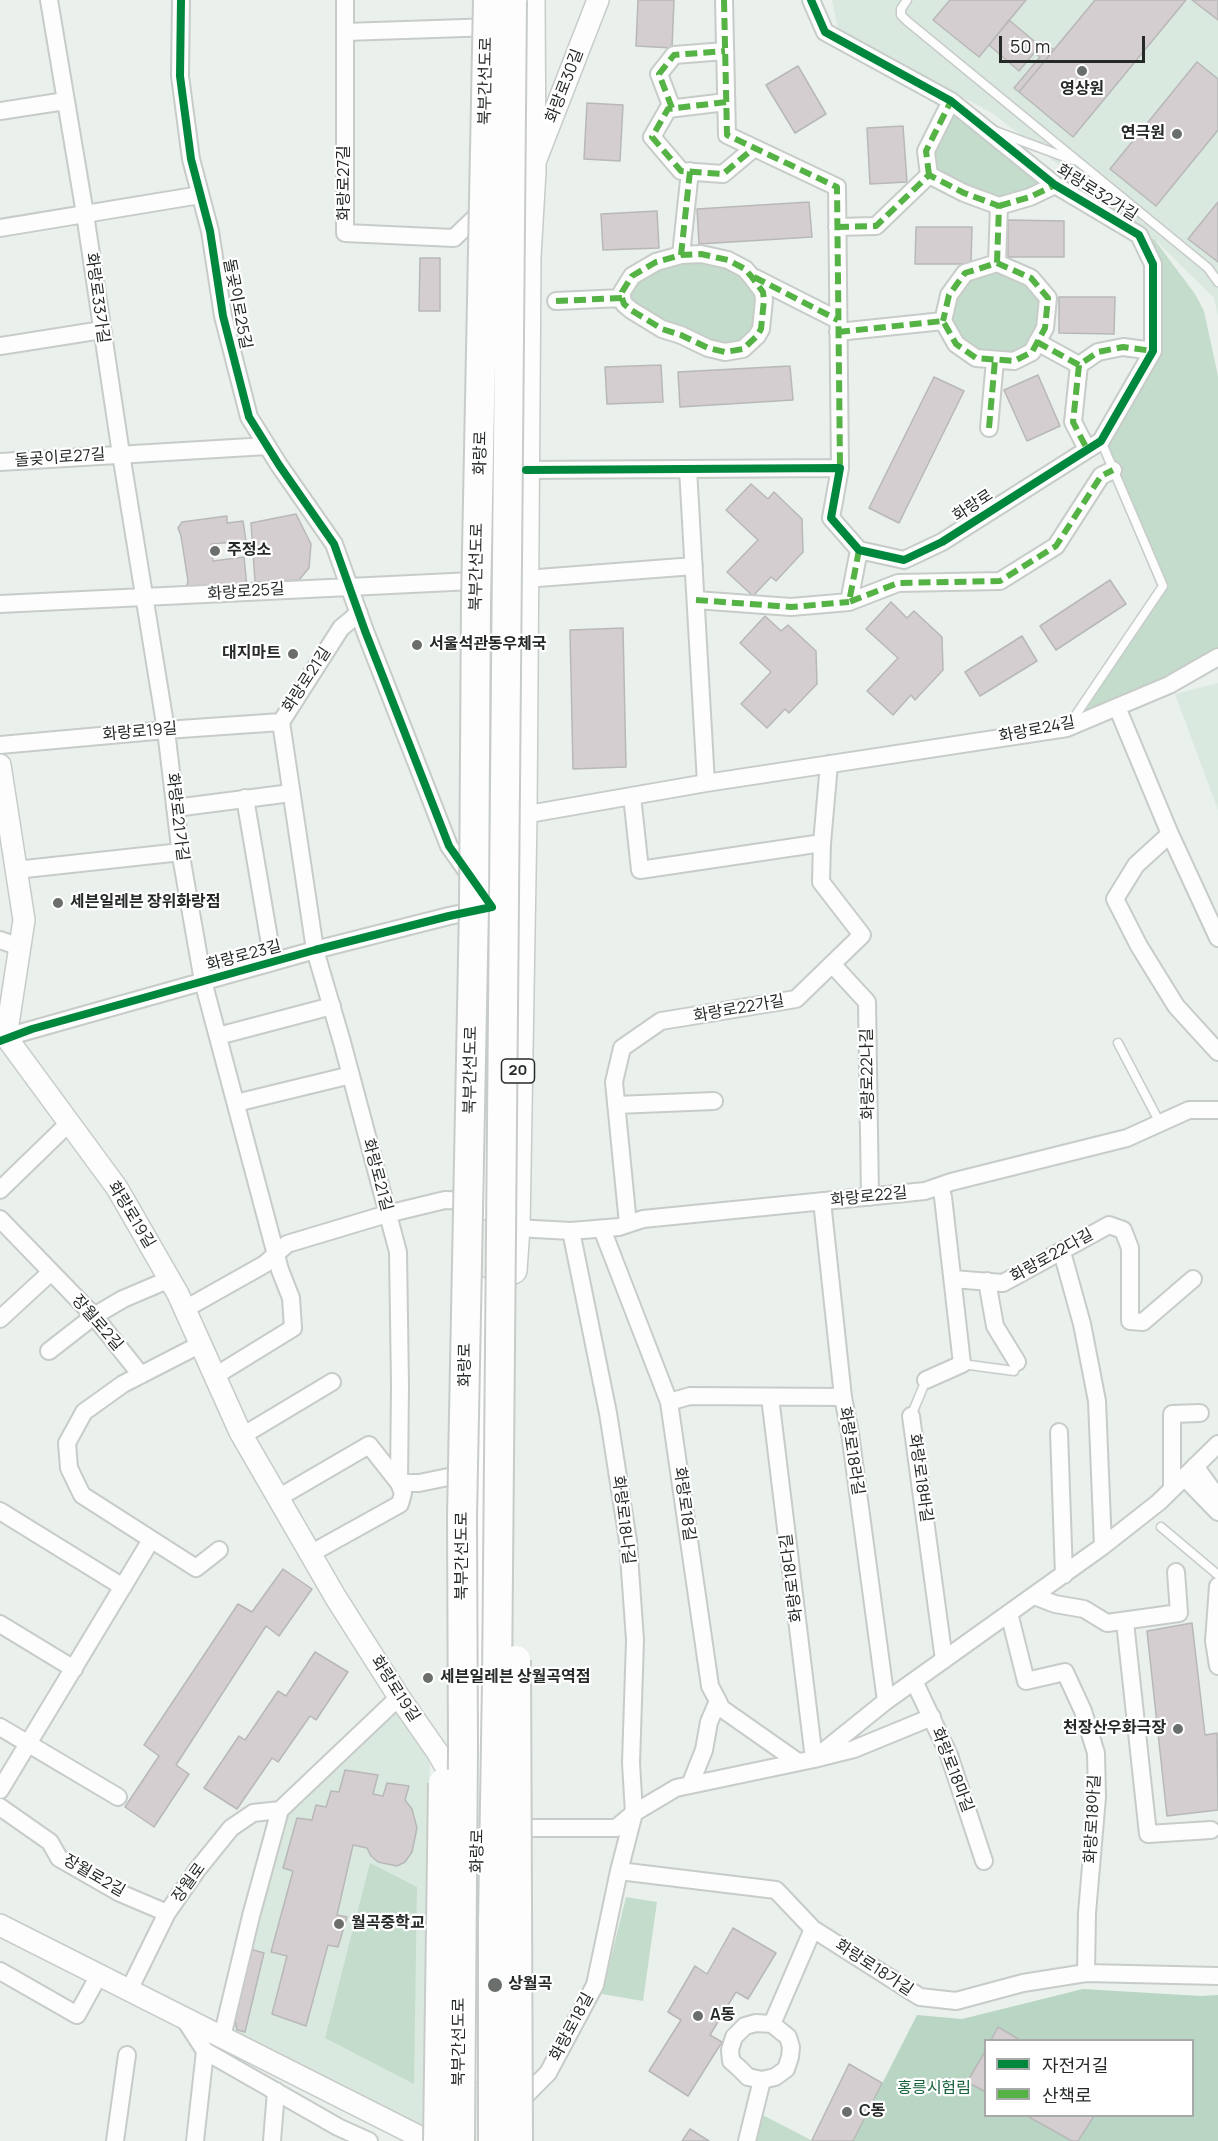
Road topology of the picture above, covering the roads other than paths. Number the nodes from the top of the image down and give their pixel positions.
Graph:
1 (49, 0) edge
2 (181, 0) edge
3 (345, 0) edge
4 (488, 0) edge
5 (512, 0) edge
6 (531, 0) edge
7 (598, 0) edge
8 (724, 0) edge
9 (811, 0) edge
10 (906, 0) edge
11 (499, 13) edge
12 (345, 32) junction
13 (725, 51) junction
14 (951, 100) junction
15 (65, 101) junction
16 (726, 102) junction
17 (672, 108) junction
18 (0, 111) edge
19 (978, 124) junction
20 (754, 148) junction
21 (1080, 163) junction
22 (532, 171) junction
23 (690, 171) junction
24 (929, 175) junction
25 (1055, 184) junction
26 (200, 195) junction
27 (497, 197) junction
28 (999, 207) junction
29 (85, 214) junction
30 (837, 227) junction
31 (0, 228) edge
32 (681, 255) junction
33 (997, 263) junction
34 (751, 276) junction
35 (1218, 282) edge
36 (622, 298) junction
37 (556, 301) dead end
38 (943, 321) junction
39 (838, 326) junction
40 (102, 330) junction
41 (1037, 342) junction
42 (0, 346) edge
43 (1153, 351) junction
44 (995, 360) junction
45 (1079, 365) junction
46 (989, 428) dead end
47 (1094, 445) junction
48 (267, 446) junction
49 (121, 454) junction
50 (0, 462) edge
51 (840, 468) junction
52 (688, 469) junction
53 (526, 470) junction
54 (1113, 470) junction
55 (859, 550) junction
56 (694, 566) junction
57 (525, 579) junction
58 (493, 580) junction
59 (350, 586) junction
60 (143, 597) junction
61 (696, 600) junction
62 (849, 602) junction
63 (0, 604) edge
64 (359, 613) junction
65 (1218, 657) edge
66 (1117, 707) junction
67 (280, 722) junction
68 (1067, 728) junction
69 (166, 730) junction
70 (0, 745) edge
71 (829, 764) junction
72 (0, 765) edge
73 (706, 783) junction
74 (291, 793) junction
75 (632, 796) junction
76 (245, 798) junction
77 (175, 808) junction
78 (523, 815) junction
79 (1170, 834) junction
80 (822, 843) junction
81 (181, 852) junction
82 (16, 870) junction
83 (492, 907) junction
84 (1218, 938) edge
85 (0, 940) edge
86 (20, 947) junction
87 (315, 950) junction
88 (273, 962) junction
89 (832, 964) junction
90 (203, 981) junction
91 (332, 1006) junction
92 (218, 1036) junction
93 (3, 1039) edge
94 (1118, 1043) dead end
95 (1218, 1052) edge
96 (351, 1075) junction
97 (714, 1101) dead end
98 (236, 1102) junction
99 (616, 1105) junction
100 (1218, 1110) edge
101 (69, 1122) junction
102 (1160, 1123) junction
103 (940, 1186) junction
104 (0, 1190) edge
105 (870, 1197) junction
106 (479, 1201) junction
107 (822, 1201) junction
108 (387, 1214) junction
109 (0, 1219) edge
110 (628, 1224) junction
111 (516, 1228) junction
112 (602, 1229) junction
113 (571, 1231) junction
114 (1062, 1252) junction
115 (276, 1254) junction
116 (51, 1272) junction
117 (953, 1278) junction
118 (170, 1279) junction
119 (1193, 1279) dead end
120 (987, 1281) junction
121 (185, 1309) junction
122 (94, 1316) junction
123 (0, 1319) edge
124 (201, 1344) junction
125 (49, 1351) dead end
126 (1017, 1362) joint
127 (962, 1364) junction
128 (141, 1375) junction
129 (215, 1376) junction
130 (926, 1380) joint
131 (332, 1382) dead end
132 (770, 1397) junction
133 (843, 1397) junction
134 (669, 1402) junction
135 (1200, 1413) dead end
136 (911, 1416) joint
137 (1059, 1432) dead end
138 (242, 1436) junction
139 (1218, 1444) edge
140 (479, 1471) junction
141 (1184, 1477) junction
142 (399, 1483) junction
143 (278, 1498) junction
144 (1218, 1498) edge
145 (0, 1511) edge
146 (1218, 1512) edge
147 (462, 1517) junction
148 (1161, 1527) dead end
149 (151, 1540) junction
150 (1103, 1546) junction
151 (219, 1550) dead end
152 (310, 1554) junction
153 (1176, 1572) dead end
154 (1064, 1575) junction
155 (1218, 1575) edge
156 (498, 1586) junction
157 (1218, 1586) edge
158 (123, 1587) junction
159 (1034, 1596) junction
160 (1009, 1613) junction
161 (1125, 1622) junction
162 (0, 1624) edge
163 (944, 1659) junction
164 (1218, 1665) edge
165 (74, 1669) junction
166 (914, 1681) junction
167 (399, 1697) junction
168 (717, 1701) junction
169 (886, 1701) junction
170 (932, 1717) junction
171 (0, 1727) edge
172 (29, 1743) junction
173 (806, 1760) junction
174 (690, 1785) junction
175 (0, 1790) edge
176 (118, 1797) dead end
177 (0, 1807) edge
178 (280, 1810) junction
179 (634, 1813) junction
180 (489, 1826) junction
181 (1210, 1830) dead end
182 (984, 1861) dead end
183 (619, 1870) junction
184 (167, 1913) junction
185 (0, 1925) edge
186 (813, 1929) junction
187 (0, 1971) edge
188 (1086, 1973) junction
189 (99, 1975) junction
190 (1218, 1976) edge
191 (129, 1990) junction
192 (183, 2017) junction
193 (771, 2025) junction
194 (222, 2037) junction
195 (205, 2051) junction
196 (127, 2055) dead end
197 (762, 2080) junction
198 (276, 2091) junction
199 (508, 2112) junction
200 (344, 2136) edge
201 (115, 2141) edge
202 (195, 2141) edge
203 (272, 2141) edge
204 (369, 2141) edge
205 (428, 2141) edge
206 (438, 2141) edge
207 (459, 2141) edge
208 (471, 2141) edge
209 (493, 2141) edge
210 (508, 2141) edge
211 (518, 2141) edge
212 (747, 2141) edge

1 - 15 street, 화랑로33가길
2 - 26 street, 돌곶이로25길
3 - 12 street, 화랑로27길
4 - 147 highway, 북부간선도로, bridge
5 - 156 highway, 북부간선도로, bridge
6 - 22 main road, 화랑로 / 20
7 - 22 street, 화랑로30길
8 - 13 street
9 - 14 street, 화랑로32가길
10 - 21 lane
11 - 12 street, 화랑로
11 - 27 main road, 화랑로 / 20
12 - 27 street, 화랑로27길
13 - 16 street
13 - 17 street
14 - 19 street, 화랑로32가길
14 - 24 street
15 - 18 street
15 - 29 street, 화랑로33가길
16 - 17 street
16 - 20 street
17 - 23 street
19 - 21 lane
19 - 25 street, 화랑로32가길
20 - 23 street
20 - 30 street
21 - 35 lane
22 - 53 main road, 화랑로 / 20
23 - 32 street
24 - 28 street
24 - 30 street
25 - 28 street
25 - 43 street, 화랑로32가길
26 - 29 street
26 - 48 street, 돌곶이로25길
27 - 58 main road, 화랑로 / 20
28 - 33 street
29 - 31 street
29 - 40 street, 화랑로33가길
30 - 39 street
32 - 34 street
32 - 36 street
33 - 38 street
33 - 41 street
34 - 36 street
34 - 39 street
36 - 37 street
38 - 39 street
38 - 44 street
39 - 51 street
40 - 42 street
40 - 49 street, 화랑로33가길
41 - 44 street
41 - 45 street
43 - 45 street
43 - 47 street
44 - 46 street
45 - 47 street
47 - 54 lane
47 - 55 street, 화랑로
48 - 49 street
48 - 59 street, 돌곶이로25길
49 - 50 street, 돌곶이로27길
49 - 60 street, 화랑로33가길
51 - 52 street
51 - 55 street
52 - 53 street
52 - 56 street
53 - 57 main road, 화랑로 / 20
54 - 62 street
54 - 68 lane
55 - 62 street
56 - 57 street
56 - 61 street
57 - 78 main road, 화랑로 / 20
58 - 59 street, 화랑로25길
58 - 83 main road, 화랑로 / 20
59 - 60 street, 화랑로25길
59 - 64 street
60 - 63 street, 화랑로25길
60 - 69 street, 화랑로21가길
61 - 62 street
61 - 73 street
64 - 67 street, 화랑로21길
64 - 83 street
65 - 66 street, 화랑로24길
66 - 68 street, 화랑로24길
66 - 79 street
67 - 69 street, 화랑로19길
67 - 74 street, 화랑로21길
68 - 71 street, 화랑로24길
69 - 70 street, 화랑로19길
69 - 77 street, 화랑로21가길
71 - 73 street, 화랑로24길
71 - 80 street, 화랑로22가길
72 - 82 street
73 - 75 street, 화랑로24길
74 - 76 street
74 - 87 street, 화랑로21길
75 - 78 street, 화랑로24길
75 - 80 street
76 - 77 street
76 - 88 street, 화랑로23길
77 - 81 street, 화랑로21가길
78 - 111 main road, 화랑로 / 20
79 - 84 street
79 - 95 street
80 - 89 street, 화랑로22가길
81 - 82 street
81 - 90 street, 화랑로21가길
82 - 86 street
83 - 87 street, 화랑로23길
83 - 106 main road, 화랑로 / 20
85 - 86 street
86 - 93 street
87 - 88 street, 화랑로23길
87 - 91 street, 화랑로21길
88 - 90 street, 화랑로23길
89 - 99 street, 화랑로22가길
89 - 105 street, 화랑로22나길
90 - 92 street, 화랑로21가길
90 - 93 street, 화랑로23길
91 - 92 street
91 - 96 street, 화랑로21길
92 - 98 street, 화랑로21가길
93 - 101 street, 화랑로19길
94 - 102 lane
96 - 98 street
96 - 108 street, 화랑로21길
97 - 99 street
98 - 115 street, 화랑로21가길
99 - 110 street, 화랑로22가길
100 - 102 street, 화랑로22길
101 - 104 street
101 - 118 street, 화랑로19길
102 - 103 street, 화랑로22길
103 - 105 street, 화랑로22길
103 - 117 street
105 - 107 street, 화랑로22길
106 - 108 street
106 - 140 main road, 화랑로 / 20
107 - 110 street, 화랑로22길
107 - 133 street, 화랑로18라길
108 - 115 street
108 - 142 street, 화랑로21길
109 - 116 street, 장월로2길
110 - 112 street, 화랑로22길
111 - 113 street, 화랑로22길
111 - 180 main road, 화랑로 / 20
112 - 113 street, 화랑로22길
112 - 134 street, 화랑로18길
113 - 179 street, 화랑로18나길
114 - 119 street, 화랑로22다길
114 - 120 street, 화랑로22다길
114 - 150 street
115 - 121 street
115 - 129 street, 화랑로21가길
116 - 122 street, 장월로2길
116 - 123 street
117 - 120 street, 화랑로22다길
117 - 127 street
118 - 121 street, 화랑로19길
118 - 122 street
120 - 126 street
121 - 124 street, 화랑로19길
122 - 125 street
122 - 128 street, 장월로2길
124 - 128 street
124 - 129 street, 화랑로19길
126 - 127 lane
127 - 130 street, 화랑로18바길
128 - 149 street
129 - 138 street, 화랑로19길
130 - 136 lane, 화랑로18바길
131 - 138 street
132 - 133 street
132 - 134 street
132 - 173 street, 화랑로18다길
133 - 169 street, 화랑로18라길
134 - 168 street, 화랑로18길
135 - 141 street
136 - 163 street, 화랑로18바길
137 - 154 street
138 - 143 street, 화랑로19길
139 - 141 street
140 - 142 street
140 - 180 main road, 화랑로 / 20
141 - 144 street
141 - 146 street
141 - 150 street
142 - 143 street
142 - 152 street
143 - 152 street, 화랑로19길
145 - 158 street
147 - 206 highway, bridge
147 - 207 highway, 북부간선도로, bridge
148 - 155 lane
149 - 151 street
149 - 158 street
150 - 154 street
152 - 167 street, 화랑로19길
153 - 161 street
154 - 159 street
156 - 209 highway, 북부간선도로, bridge
156 - 211 highway, bridge
157 - 164 street
158 - 165 street
159 - 160 street
159 - 161 street
160 - 163 street
160 - 188 street, 화랑로18아길
161 - 181 street
162 - 165 street
163 - 166 street
165 - 172 street
166 - 169 street
166 - 170 street, 화랑로18마길
167 - 178 street
167 - 180 street, 화랑로19길
168 - 173 street
168 - 174 street
169 - 173 street
170 - 173 street
170 - 182 street, 화랑로18마길
171 - 172 street
172 - 175 street
172 - 176 street
173 - 174 street
174 - 179 street
177 - 184 street, 장월로2길
178 - 184 street, 장월로
178 - 194 street
179 - 180 street, 화랑로
179 - 183 street, 화랑로18길
180 - 199 main road, 화랑로 / 20
180 - 208 main road, 화랑로 / 20
183 - 186 street, 화랑로18가길
183 - 199 street, 화랑로18길
184 - 191 street, 장월로
185 - 189 street
186 - 188 street, 화랑로18가길
186 - 193 street
187 - 189 street
188 - 190 street, 화랑로18가길
189 - 191 street
191 - 192 street
192 - 194 street
192 - 195 street
193 - 197 street
193 - 197 street
194 - 205 street
195 - 198 street
195 - 202 street
196 - 201 street
197 - 212 street
198 - 200 street
198 - 203 street
199 - 210 main road, 화랑로 / 20
200 - 204 street

